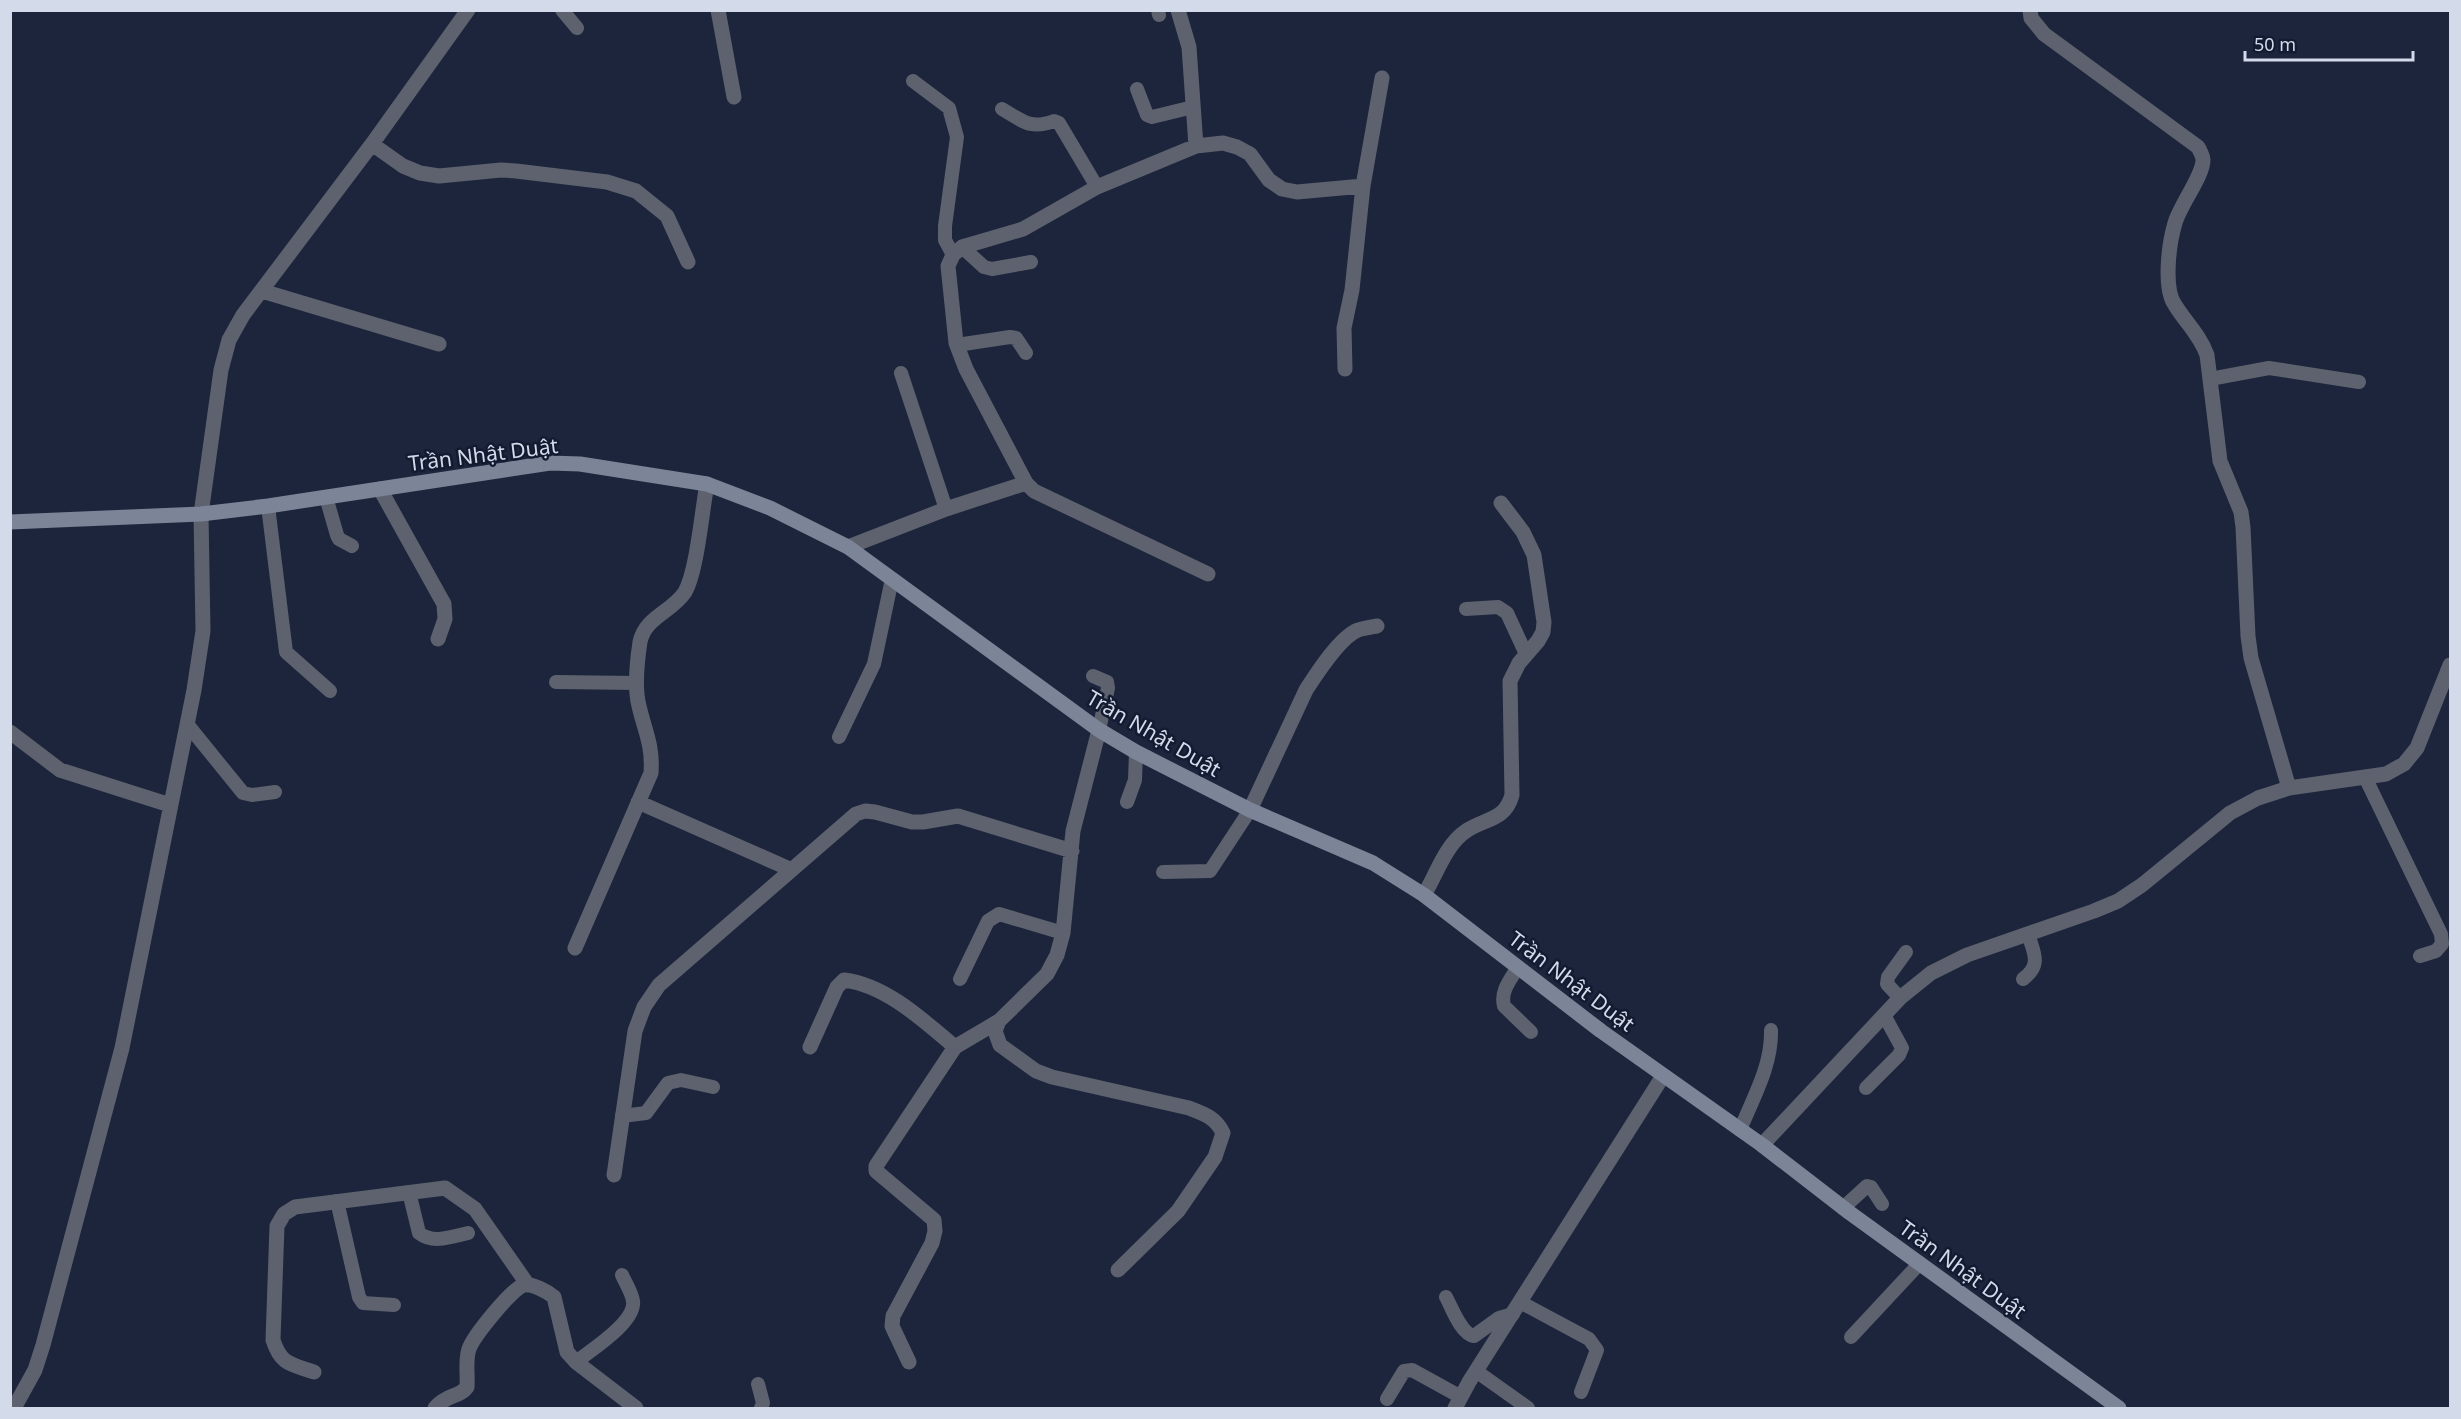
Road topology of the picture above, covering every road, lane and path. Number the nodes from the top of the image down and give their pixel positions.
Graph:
1 (468, 10) edge
2 (562, 10) edge
3 (718, 10) edge
4 (1178, 10) edge
5 (2030, 10) edge
6 (577, 28) dead end
7 (1382, 78) dead end
8 (913, 81) dead end
9 (1137, 89) dead end
10 (734, 97) dead end
11 (1193, 107) junction
12 (1002, 109) dead end
13 (372, 144) junction
14 (1196, 146) junction
15 (1364, 186) junction
16 (1097, 187) junction
17 (957, 251) junction
18 (688, 262) dead end
19 (1031, 262) dead end
20 (262, 291) junction
21 (439, 344) dead end
22 (957, 345) junction
23 (1026, 353) dead end
24 (1345, 369) dead end
25 (901, 373) dead end
26 (2210, 379) junction
27 (2359, 382) dead end
28 (1026, 483) junction
29 (707, 484) junction
30 (380, 489) junction
31 (326, 497) junction
32 (1501, 503) dead end
33 (268, 506) junction
34 (946, 509) junction
35 (201, 514) junction
36 (10, 522) edge
37 (352, 546) dead end
38 (848, 547) junction
39 (1208, 574) dead end
40 (892, 579) junction
41 (1466, 609) dead end
42 (1377, 626) dead end
43 (438, 639) dead end
44 (1526, 654) junction
45 (2451, 665) edge
46 (1093, 676) dead end
47 (556, 682) dead end
48 (636, 683) junction
49 (330, 691) dead end
50 (187, 724) junction
51 (1099, 730) junction
52 (10, 732) edge
53 (839, 737) dead end
54 (1136, 752) junction
55 (2365, 777) junction
56 (2289, 788) junction
57 (275, 792) dead end
58 (638, 802) junction
59 (1127, 802) dead end
60 (170, 805) junction
61 (1250, 810) junction
62 (1071, 851) junction
63 (792, 870) junction
64 (1163, 872) dead end
65 (1424, 895) junction
66 (1063, 933) junction
67 (2028, 934) junction
68 (575, 948) dead end
69 (1906, 952) dead end
70 (2420, 956) dead end
71 (1518, 967) junction
72 (960, 979) dead end
73 (2023, 979) dead end
74 (1900, 998) junction
75 (1884, 1015) junction
76 (999, 1021) junction
77 (1771, 1030) dead end
78 (1531, 1032) dead end
79 (810, 1047) dead end
80 (955, 1047) junction
81 (1663, 1076) junction
82 (713, 1087) dead end
83 (1866, 1088) dead end
84 (622, 1116) junction
85 (1740, 1130) junction
86 (1762, 1145) junction
87 (614, 1175) dead end
88 (408, 1192) junction
89 (337, 1201) junction
90 (1882, 1204) dead end
91 (1843, 1208) junction
92 (468, 1233) dead end
93 (1920, 1263) junction
94 (1118, 1270) dead end
95 (622, 1275) dead end
96 (528, 1285) junction
97 (1446, 1297) dead end
98 (394, 1305) dead end
99 (1516, 1308) junction
100 (1851, 1337) dead end
101 (576, 1362) junction
102 (909, 1362) dead end
103 (1476, 1371) junction
104 (314, 1372) dead end
105 (758, 1384) dead end
106 (1581, 1392) dead end
107 (1387, 1399) dead end
108 (1458, 1403) edge
109 (14, 1408) edge
110 (435, 1408) edge
111 (636, 1408) edge
112 (761, 1408) edge
113 (1528, 1408) edge
114 (2119, 1408) edge

1 - 13 street
2 - 6 lane
3 - 10 street
4 - 11 street
5 - 26 street
7 - 15 street
8 - 17 lane
9 - 11 lane
11 - 14 street
12 - 16 lane
13 - 18 street
13 - 20 street
14 - 15 street
14 - 16 street
15 - 24 street
16 - 17 street
17 - 19 lane
17 - 22 street
20 - 21 street
20 - 35 street
22 - 23 lane
22 - 28 street
25 - 34 lane
26 - 27 lane
26 - 56 street
28 - 34 street
28 - 39 street
29 - 30 main road, Trần Nhật Duật
29 - 38 main road, Trần Nhật Duật
29 - 48 street
30 - 31 main road, Trần Nhật Duật
30 - 43 street
31 - 33 main road, Trần Nhật Duật
31 - 37 lane
32 - 44 street
33 - 35 main road, Trần Nhật Duật
33 - 49 lane
34 - 38 street
35 - 36 main road, Trần Nhật Duật
35 - 50 street
38 - 40 main road, Trần Nhật Duật
40 - 51 main road, Trần Nhật Duật
40 - 53 lane
41 - 44 lane
42 - 61 street
44 - 65 street
45 - 55 street
46 - 51 lane
47 - 48 lane
48 - 58 street
50 - 57 lane
50 - 60 street
51 - 54 main road, Trần Nhật Duật
51 - 62 street
52 - 60 street
54 - 59 lane
54 - 61 main road, Trần Nhật Duật
55 - 56 street
55 - 70 lane
56 - 67 street
58 - 63 street
58 - 68 street
60 - 109 street
61 - 64 lane
61 - 65 main road, Trần Nhật Duật
62 - 63 street
62 - 66 street
63 - 84 street
65 - 71 main road, Trần Nhật Duật
66 - 72 lane
66 - 76 street
67 - 73 lane
67 - 74 street
69 - 74 lane
71 - 78 lane
71 - 81 main road, Trần Nhật Duật
74 - 75 street
75 - 83 lane
75 - 86 street
76 - 80 street
76 - 94 street
77 - 85 lane
79 - 80 street
80 - 102 street
81 - 85 main road, Trần Nhật Duật
81 - 99 street
82 - 84 lane
84 - 87 street
85 - 86 main road, Trần Nhật Duật
86 - 91 main road, Trần Nhật Duật
88 - 89 street
88 - 92 lane
88 - 96 street
89 - 98 lane
89 - 104 street
90 - 91 lane
91 - 93 main road, Trần Nhật Duật
93 - 100 lane
93 - 114 main road, Trần Nhật Duật
95 - 101 lane
96 - 101 street
96 - 110 street
97 - 99 lane
99 - 103 street
99 - 106 lane
101 - 111 street
103 - 108 street
103 - 113 lane
105 - 112 lane
107 - 108 lane

